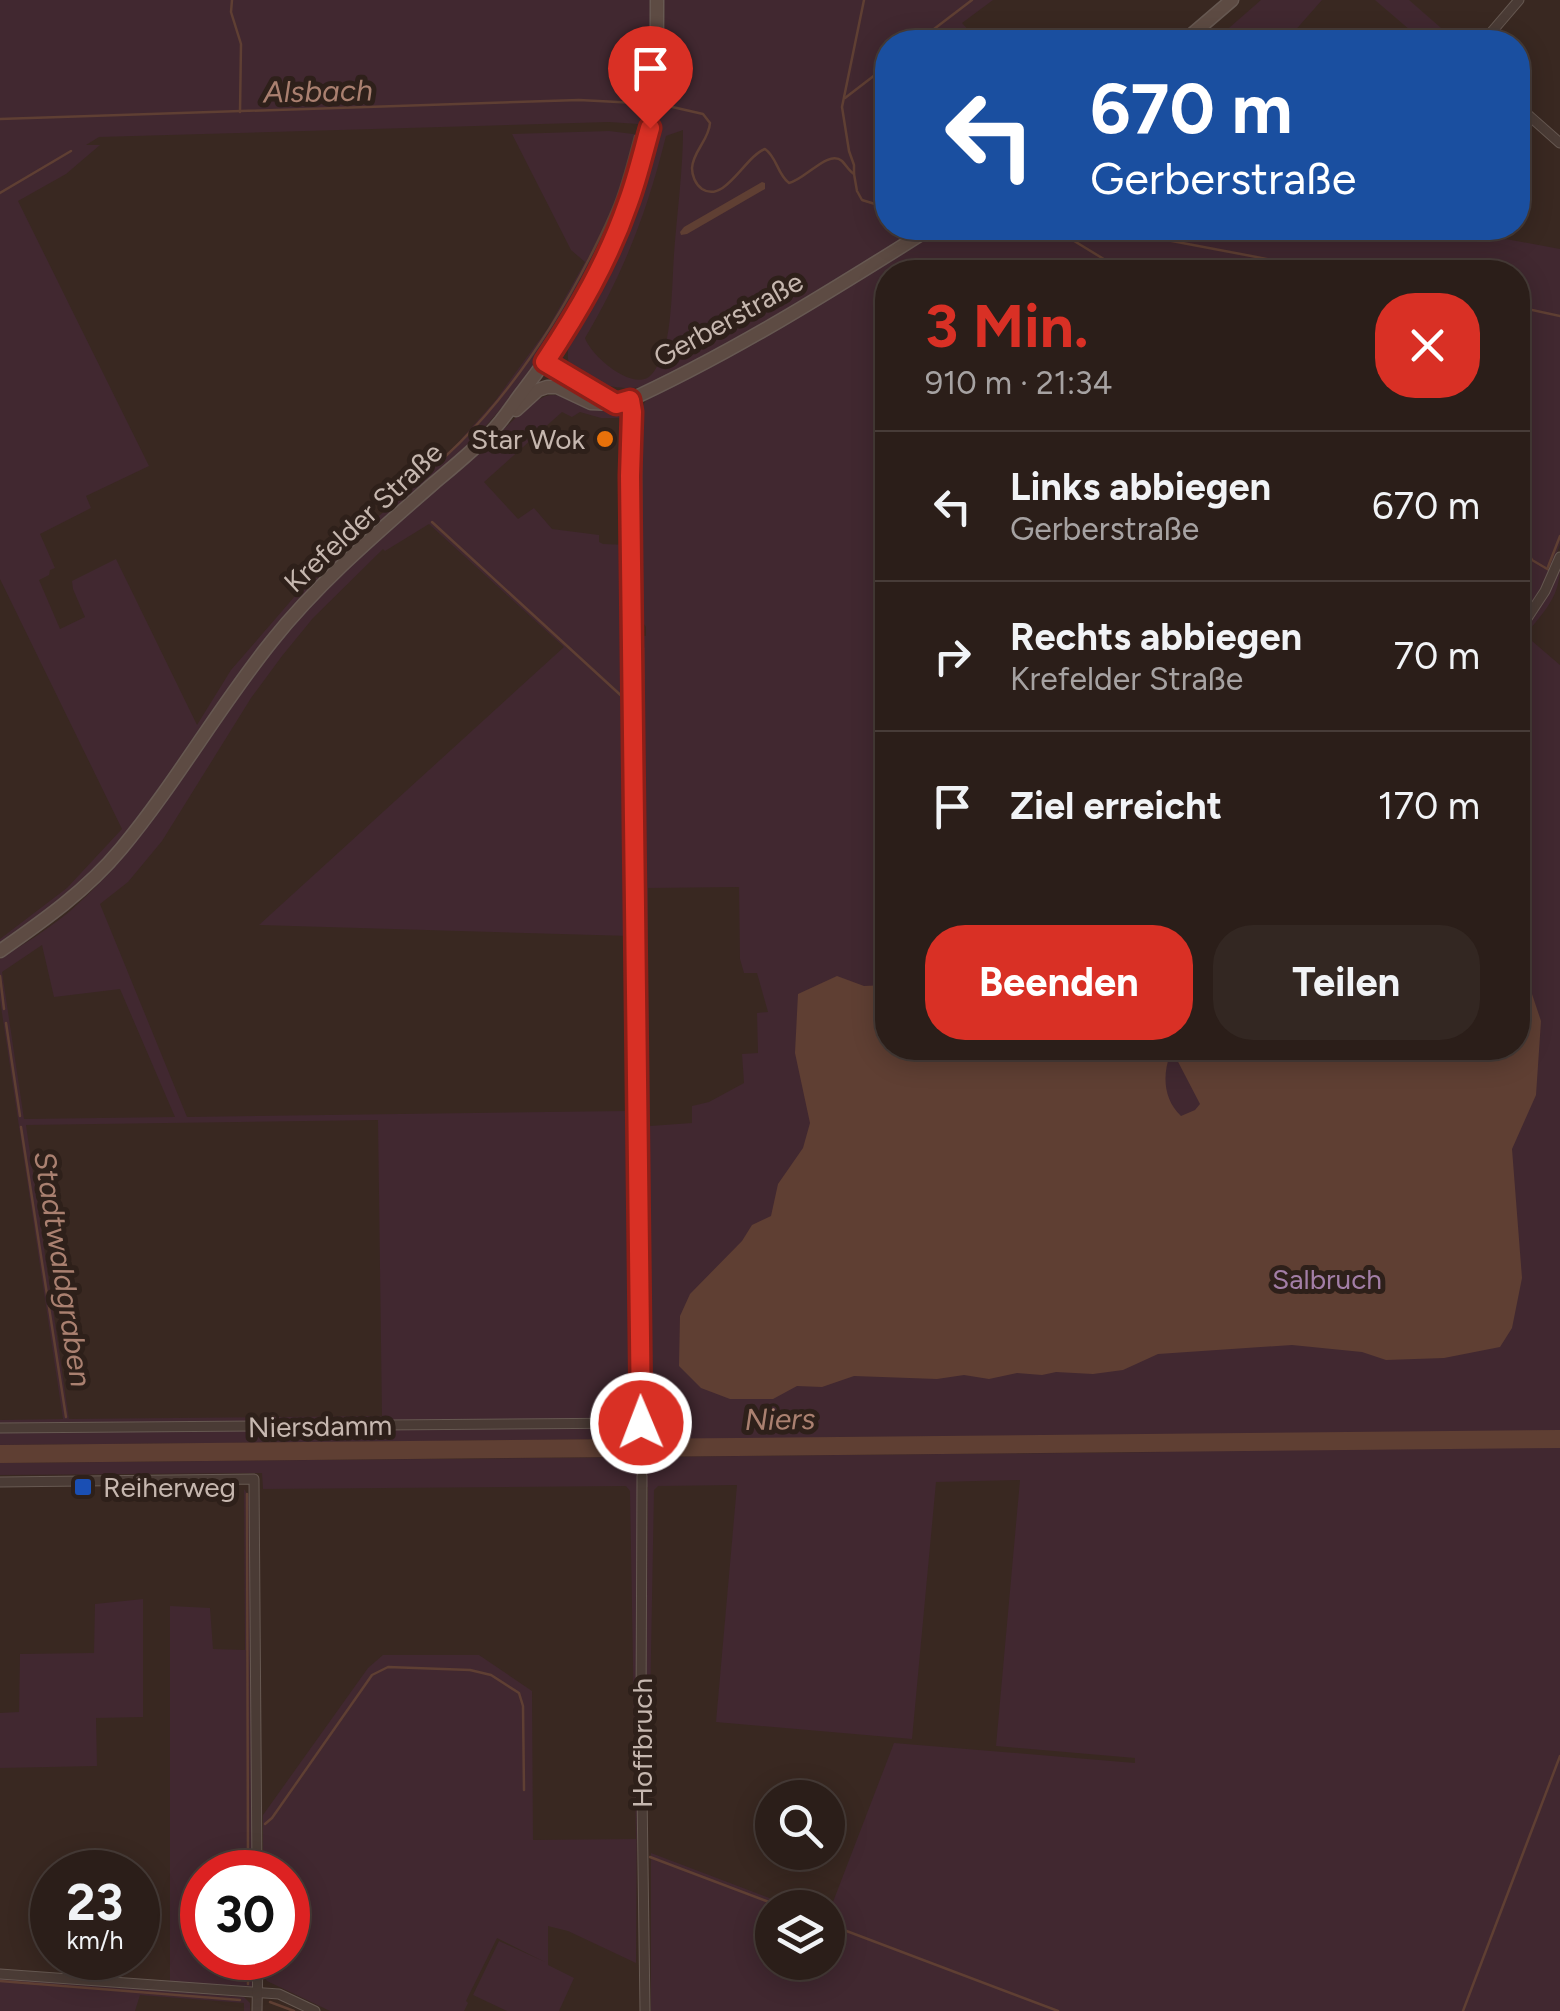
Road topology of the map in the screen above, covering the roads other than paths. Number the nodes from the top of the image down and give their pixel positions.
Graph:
1 (657, 0) edge
2 (1232, 0) edge
3 (1519, 0) edge
4 (1197, 30) edge
5 (1493, 30) edge
6 (1530, 117) edge
7 (1560, 144) edge
8 (912, 240) edge
9 (879, 260) edge
10 (875, 263) edge
11 (545, 362) junction
12 (623, 402) junction
13 (492, 432) junction
14 (1560, 558) edge
15 (1530, 614) edge
16 (0, 951) edge
17 (0, 1428) edge
18 (642, 1476) dead end
19 (0, 1482) edge
20 (257, 1850) edge
21 (0, 1974) edge
22 (258, 1980) edge
23 (258, 1994) junction
24 (257, 2011) edge
25 (316, 2011) edge
26 (645, 2011) edge

1 - 11 main road, Krefelder Straße
2 - 4 main road
3 - 5 street
6 - 7 street
8 - 9 main road, Gerberstraße
10 - 12 main road, Gerberstraße
11 - 12 main road
11 - 13 main road, Krefelder Straße
12 - 13 main road
12 - 17 street, Niersdamm
13 - 16 main road, Krefelder Straße
14 - 15 street
18 - 26 street, Hoffbruch
19 - 20 street
21 - 23 street
22 - 23 street
23 - 24 street
23 - 25 street

